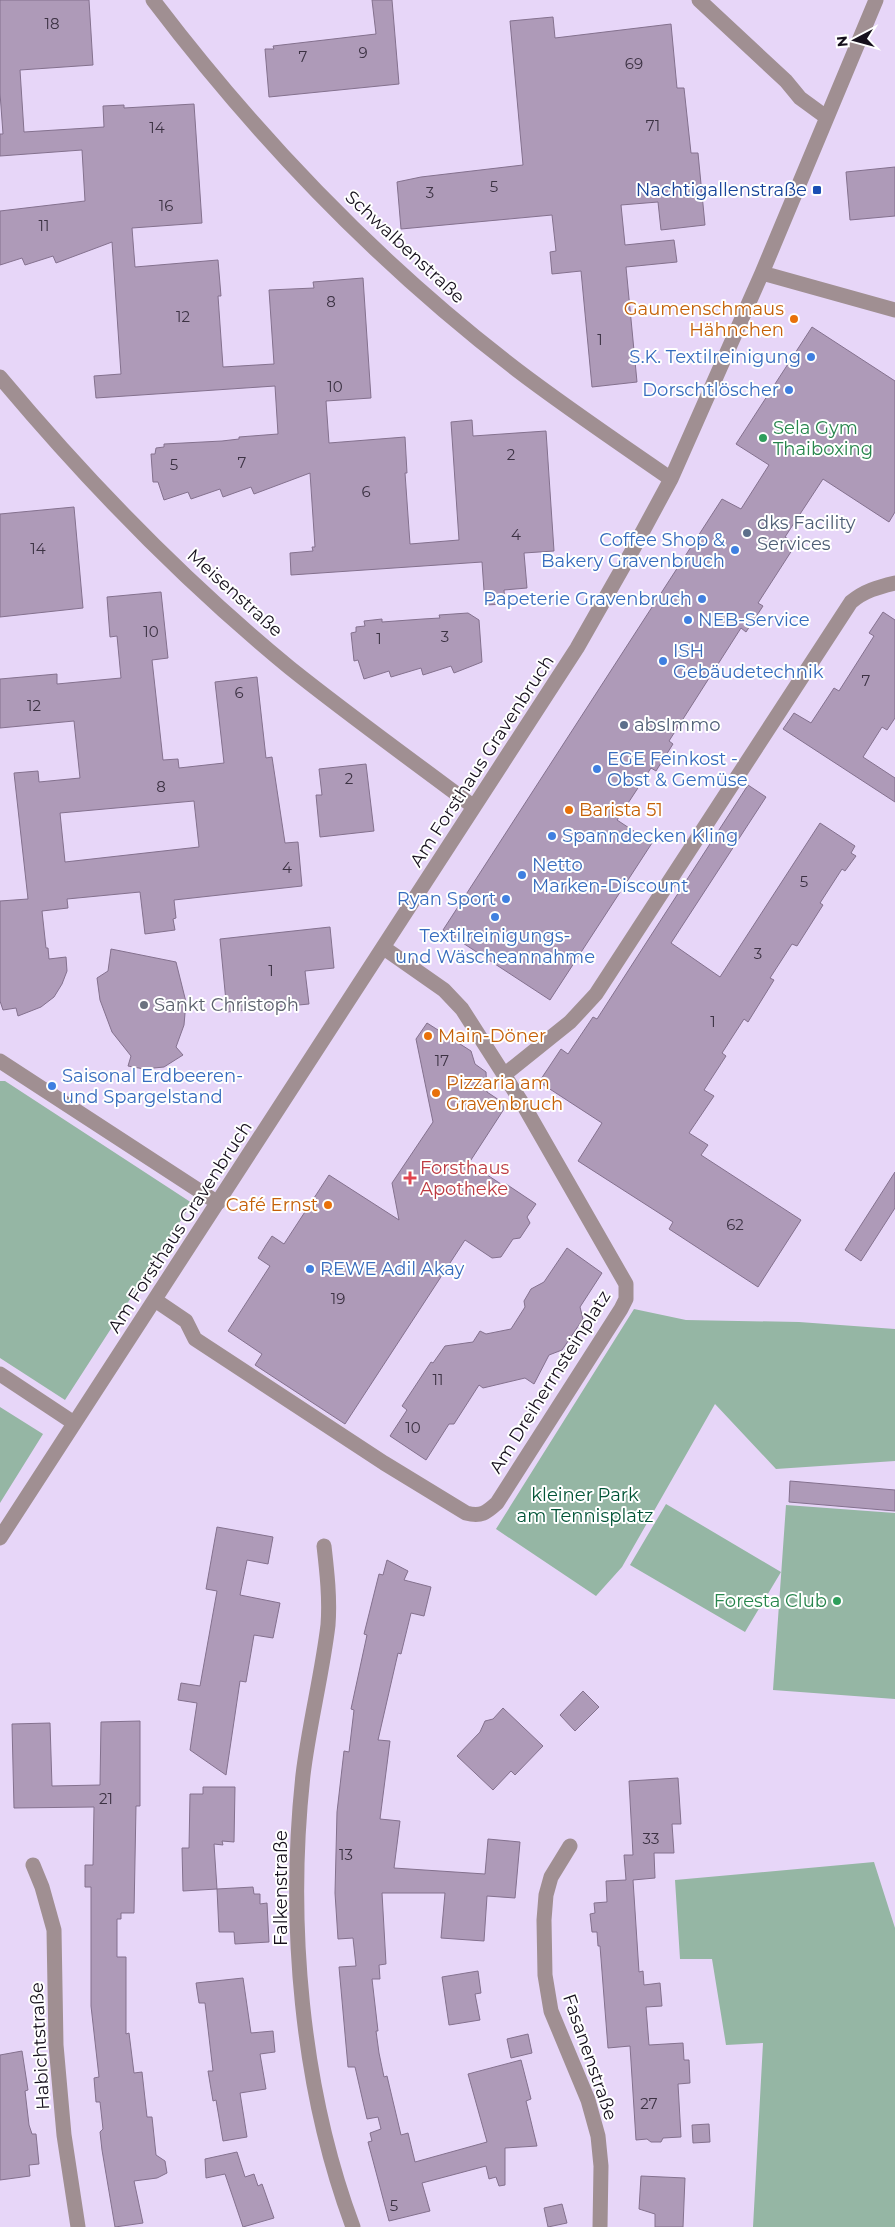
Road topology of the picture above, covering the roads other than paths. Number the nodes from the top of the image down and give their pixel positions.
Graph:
1 (153, 0) edge
2 (699, 0) edge
3 (876, 0) edge
4 (826, 117) junction
5 (762, 273) junction
6 (895, 310) edge
7 (0, 377) edge
8 (671, 479) junction
9 (895, 583) edge
10 (474, 807) junction
11 (384, 948) junction
12 (0, 1062) edge
13 (504, 1074) junction
14 (218, 1203) junction
15 (155, 1300) junction
16 (0, 1374) edge
17 (74, 1423) junction
18 (0, 1538) edge
19 (324, 1546) dead end
20 (570, 1846) dead end
21 (33, 1865) dead end
22 (78, 2227) edge
23 (353, 2227) edge
24 (600, 2227) edge

1 - 8 street, Schwalbenstraße
2 - 4 street
3 - 4 street, Am Forsthaus Gravenbruch
4 - 5 street, Am Forsthaus Gravenbruch
5 - 6 street
5 - 8 street, Am Forsthaus Gravenbruch
7 - 10 street, Meisenstraße
8 - 10 street, Am Forsthaus Gravenbruch
9 - 13 street
10 - 11 street, Am Forsthaus Gravenbruch
11 - 13 street, Am Dreiherrnsteinplatz
11 - 14 street, Am Forsthaus Gravenbruch
12 - 14 street
13 - 15 street, Am Dreiherrnsteinplatz
14 - 15 street, Am Forsthaus Gravenbruch
15 - 17 street, Am Forsthaus Gravenbruch
16 - 17 street
17 - 18 street, Am Forsthaus Gravenbruch
19 - 23 street, Falkenstraße
20 - 24 street, Fasanenstraße
21 - 22 street, Habichtstraße

